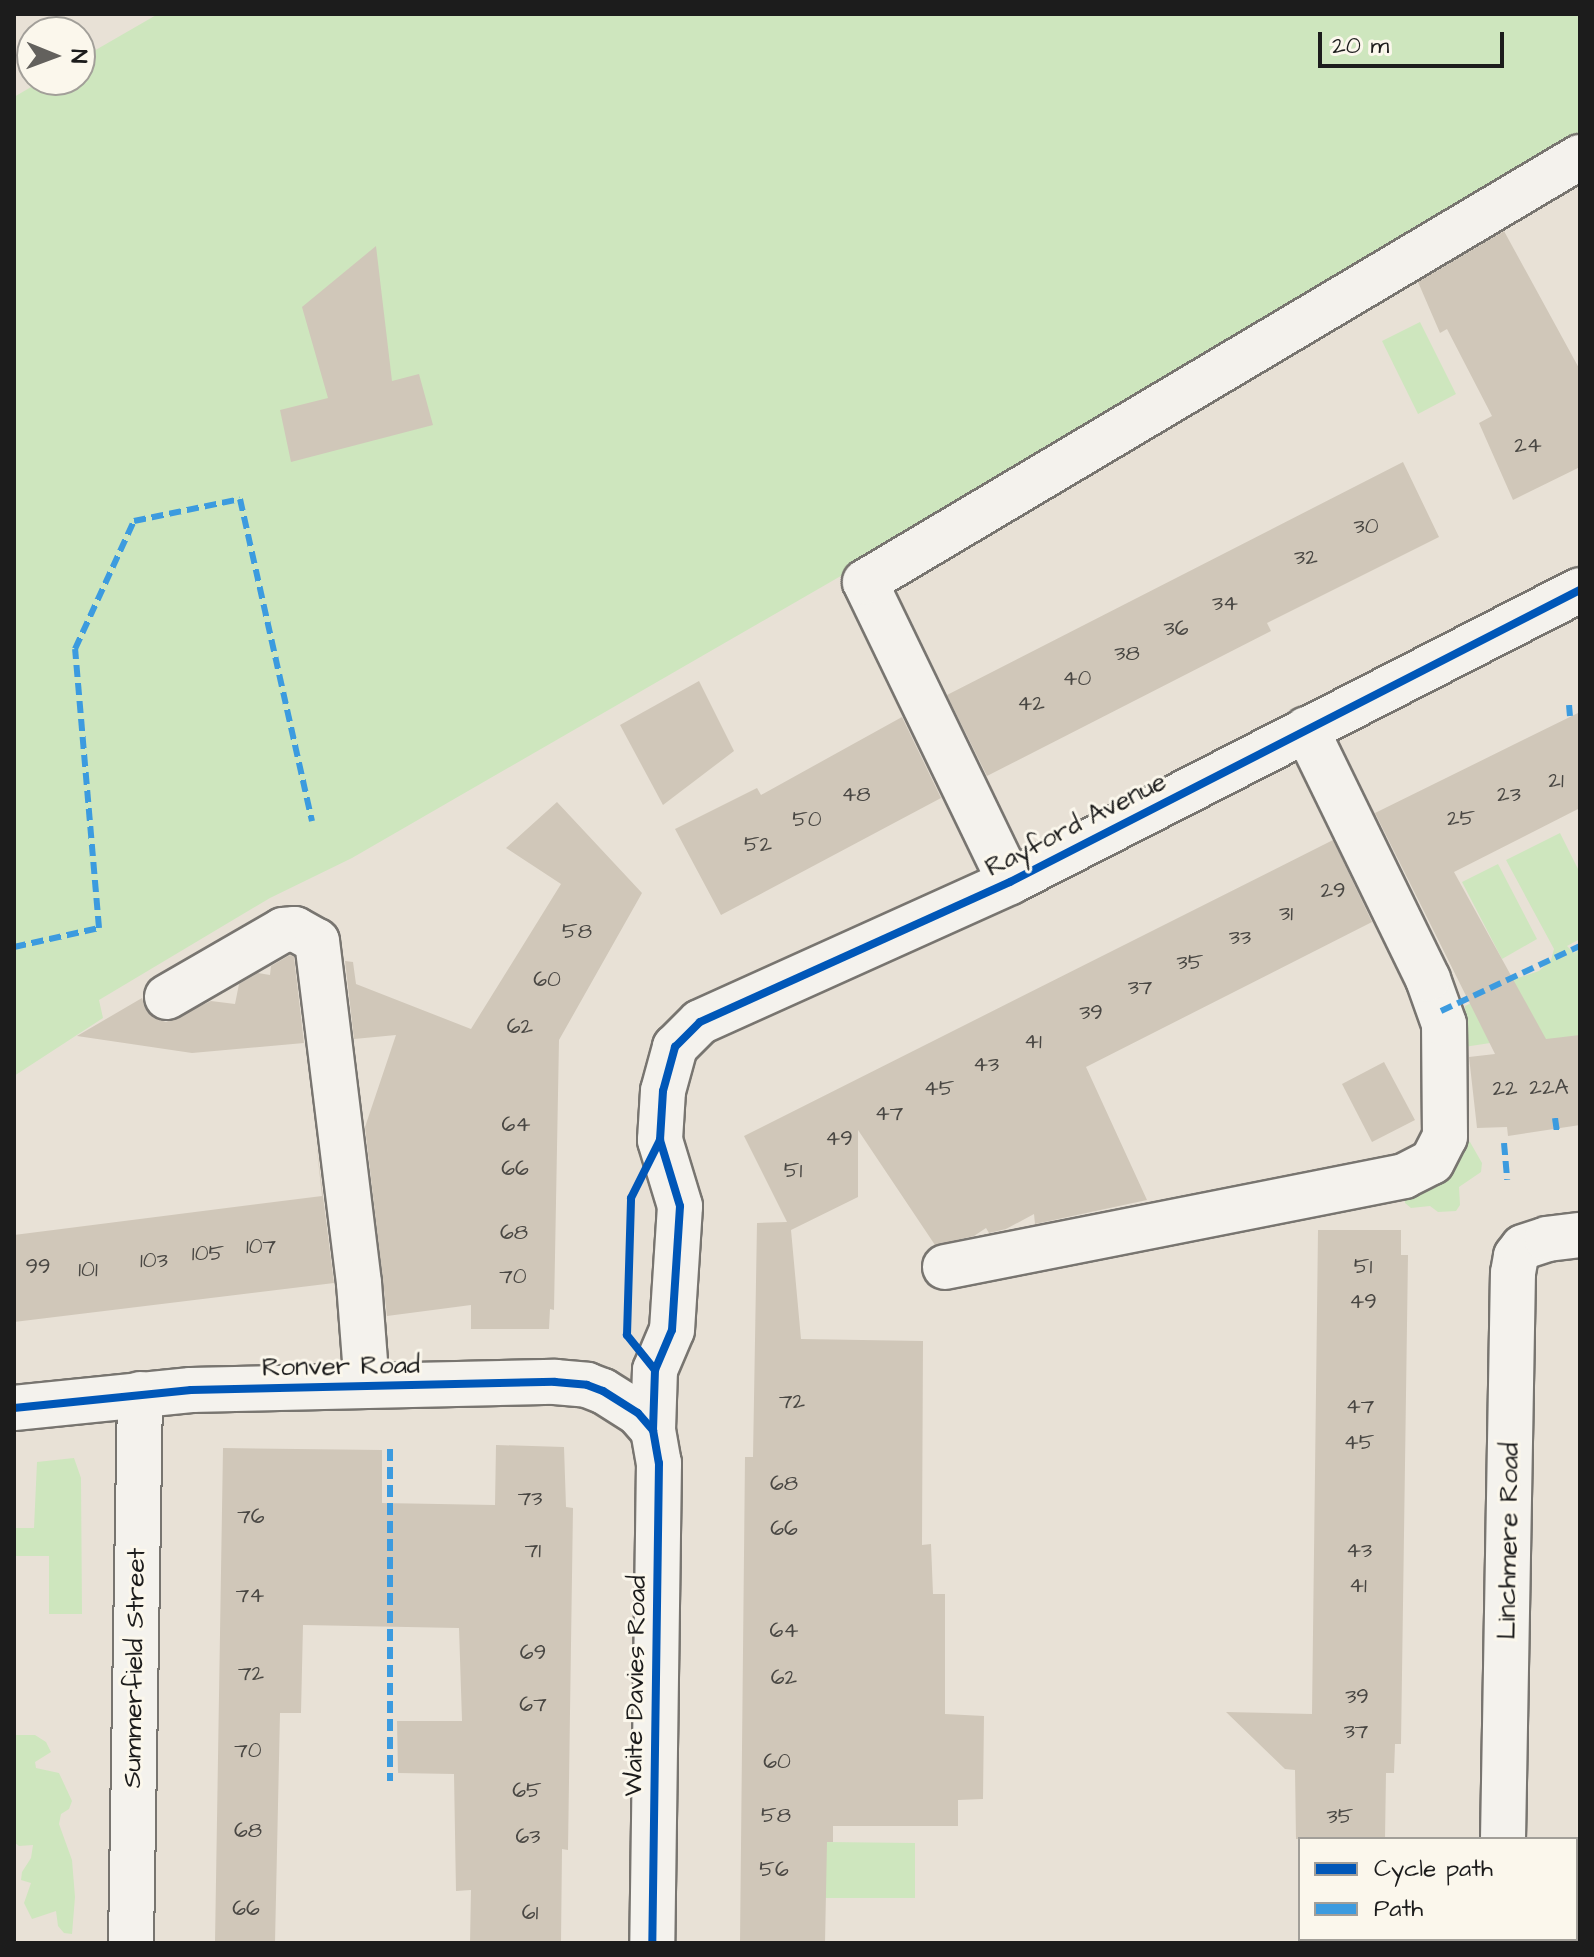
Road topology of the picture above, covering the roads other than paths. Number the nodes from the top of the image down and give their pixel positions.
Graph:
1 (1580, 157) edge
2 (1580, 590) edge
3 (1306, 729) junction
4 (1010, 882) junction
5 (167, 997) dead end
6 (1580, 1235) edge
7 (945, 1267) dead end
8 (367, 1386) junction
9 (140, 1394) junction
10 (14, 1408) edge
11 (653, 1430) junction
12 (1503, 1837) edge
13 (131, 1943) edge
14 (652, 1943) edge

1 - 4 street
2 - 3 street, Rayford Avenue
3 - 4 street, Rayford Avenue
3 - 7 street
4 - 11 street, Rayford Avenue
5 - 8 street
6 - 12 street, Linchmere Road
8 - 9 street, Ronver Road
8 - 11 street, Ronver Road
9 - 10 street, Ronver Road
9 - 13 street, Summerfield Street
11 - 14 street, Waite Davies Road

